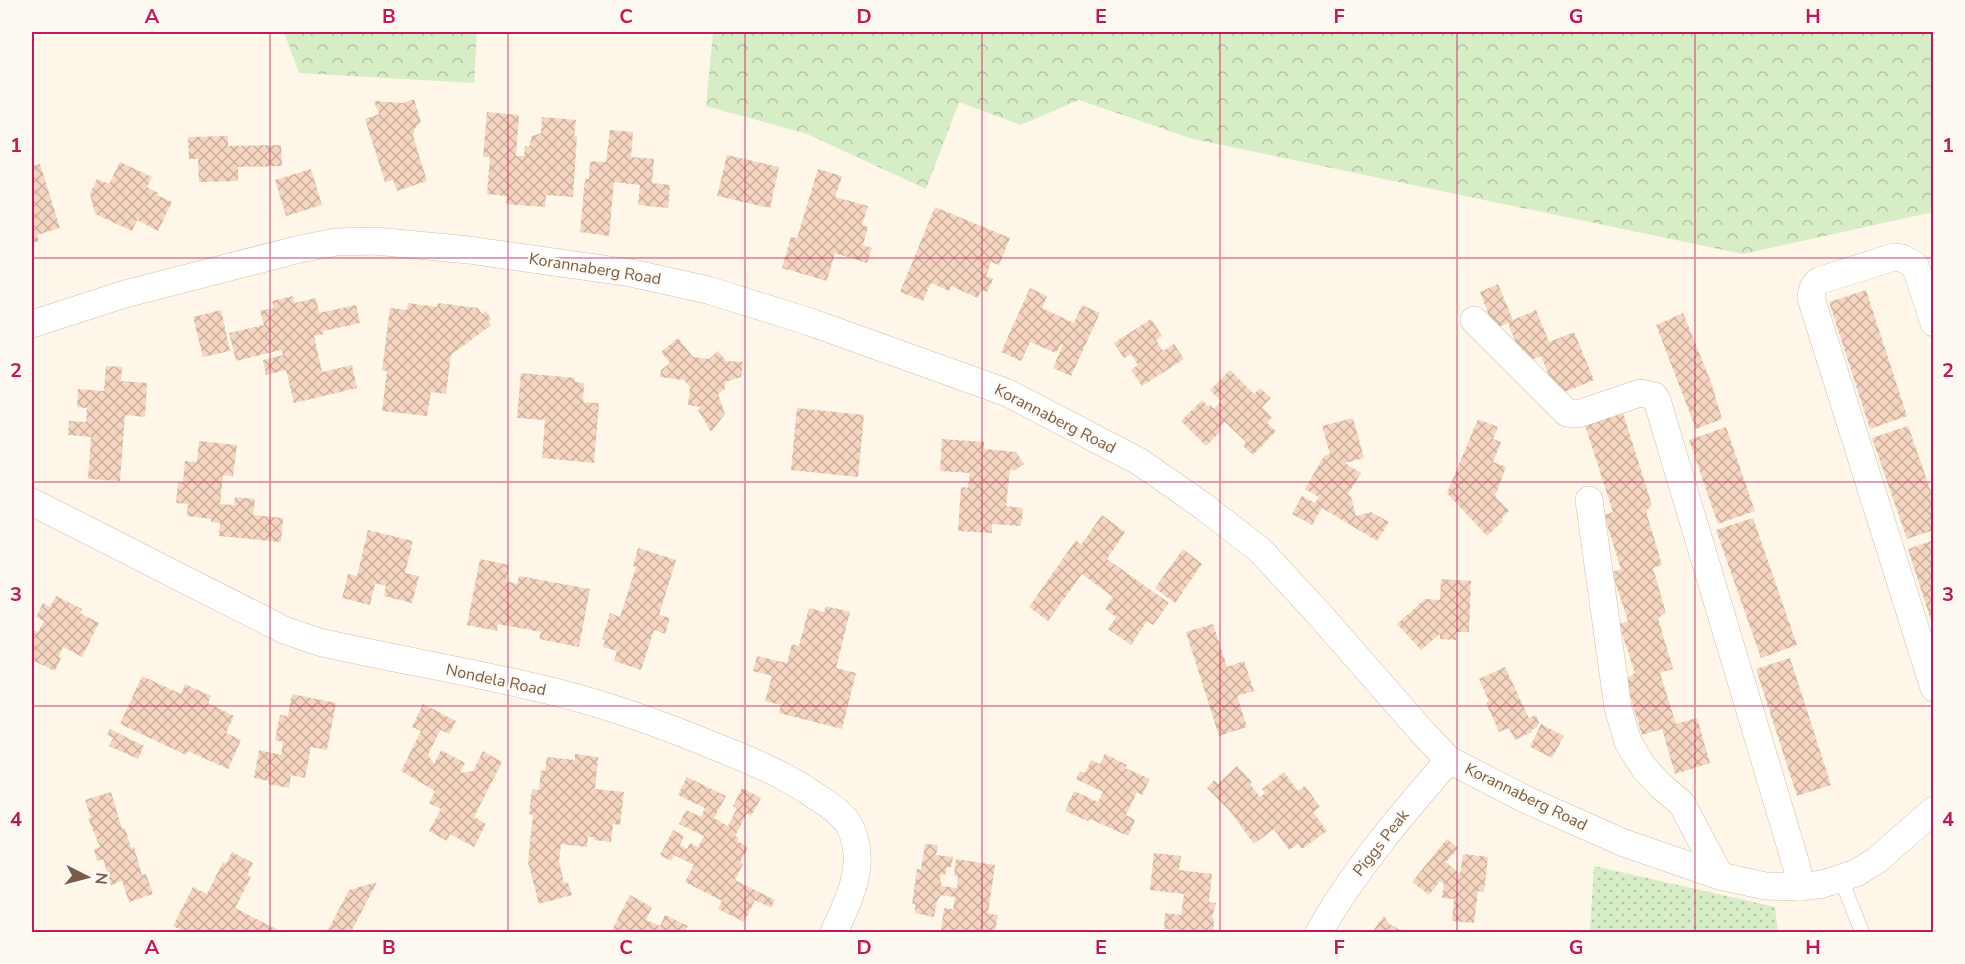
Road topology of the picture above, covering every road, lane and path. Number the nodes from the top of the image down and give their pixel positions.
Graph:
1 (1474, 320) dead end
2 (1934, 323) edge
3 (32, 324) edge
4 (1589, 500) dead end
5 (32, 502) edge
6 (1934, 688) edge
7 (1449, 760) junction
8 (1934, 810) edge
9 (1720, 876) junction
10 (1841, 879) junction
11 (1799, 887) junction
12 (834, 933) edge
13 (1319, 933) edge
14 (1862, 933) edge

1 - 11 street
2 - 6 street
3 - 7 street, Korannaberg Road
4 - 9 street
5 - 12 street, Nondela Road
7 - 9 street, Korannaberg Road
7 - 13 street, Piggs Peak
8 - 10 street, Korannaberg Road
9 - 11 street, Korannaberg Road
10 - 11 street, Korannaberg Road
10 - 14 lane

